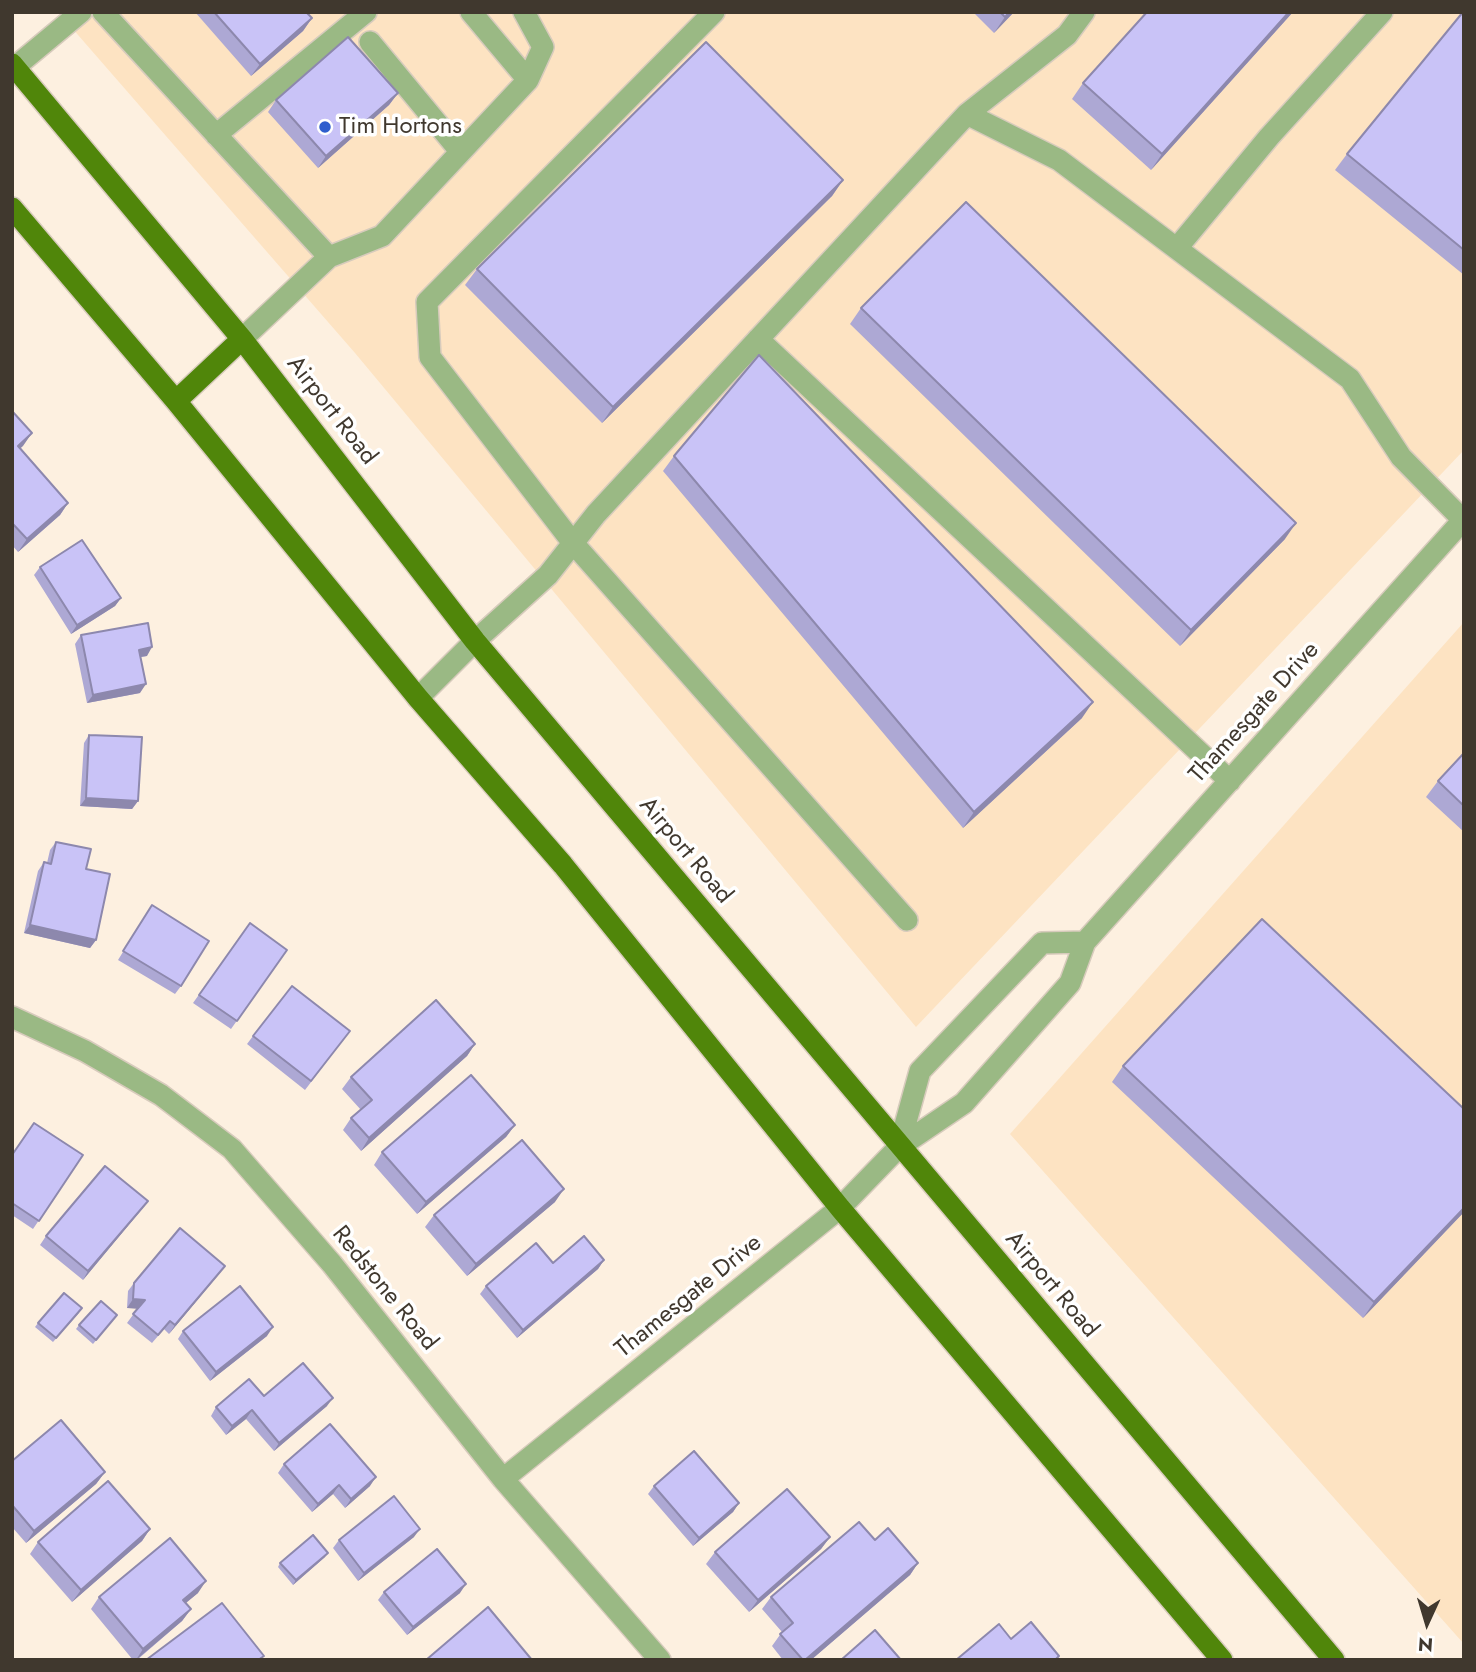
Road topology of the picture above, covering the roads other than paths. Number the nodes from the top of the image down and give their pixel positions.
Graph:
1 (81, 12) edge
2 (103, 12) edge
3 (366, 12) edge
4 (471, 12) edge
5 (524, 12) edge
6 (714, 12) edge
7 (1084, 12) edge
8 (1382, 12) edge
9 (370, 42) dead end
10 (14, 66) edge
11 (528, 80) junction
12 (967, 114) junction
13 (216, 135) junction
14 (460, 151) junction
15 (12, 208) edge
16 (1177, 248) junction
17 (329, 257) junction
18 (242, 339) junction
19 (758, 339) junction
20 (176, 401) junction
21 (1463, 520) edge
22 (573, 543) junction
23 (475, 641) junction
24 (418, 698) junction
25 (1230, 781) junction
26 (907, 920) dead end
27 (1085, 942) junction
28 (12, 1017) edge
29 (899, 1147) junction
30 (840, 1208) junction
31 (503, 1479) junction
32 (660, 1660) edge
33 (1222, 1660) edge
34 (1334, 1660) edge

1 - 10 street
2 - 13 street
3 - 13 street
4 - 11 street
5 - 11 street
6 - 22 street
7 - 12 street
8 - 16 street
9 - 14 street
10 - 18 main road, Airport Road
11 - 14 street
12 - 16 street
12 - 19 street
13 - 17 street
14 - 17 street
15 - 20 main road
16 - 21 street
17 - 18 street
18 - 20 main road
18 - 23 main road, Airport Road
19 - 22 street
19 - 25 street
20 - 24 main road
21 - 25 street, Thamesgate Drive
22 - 23 street
22 - 26 street
23 - 24 street
23 - 29 main road, Airport Road
24 - 30 main road
25 - 27 street, Thamesgate Drive
27 - 29 street, Thamesgate Drive
27 - 29 street, Thamesgate Drive
28 - 31 street, Redstone Road
29 - 30 street, Thamesgate Drive
29 - 34 main road, Airport Road
30 - 31 street, Thamesgate Drive
30 - 33 main road
31 - 32 street, Redstone Road

